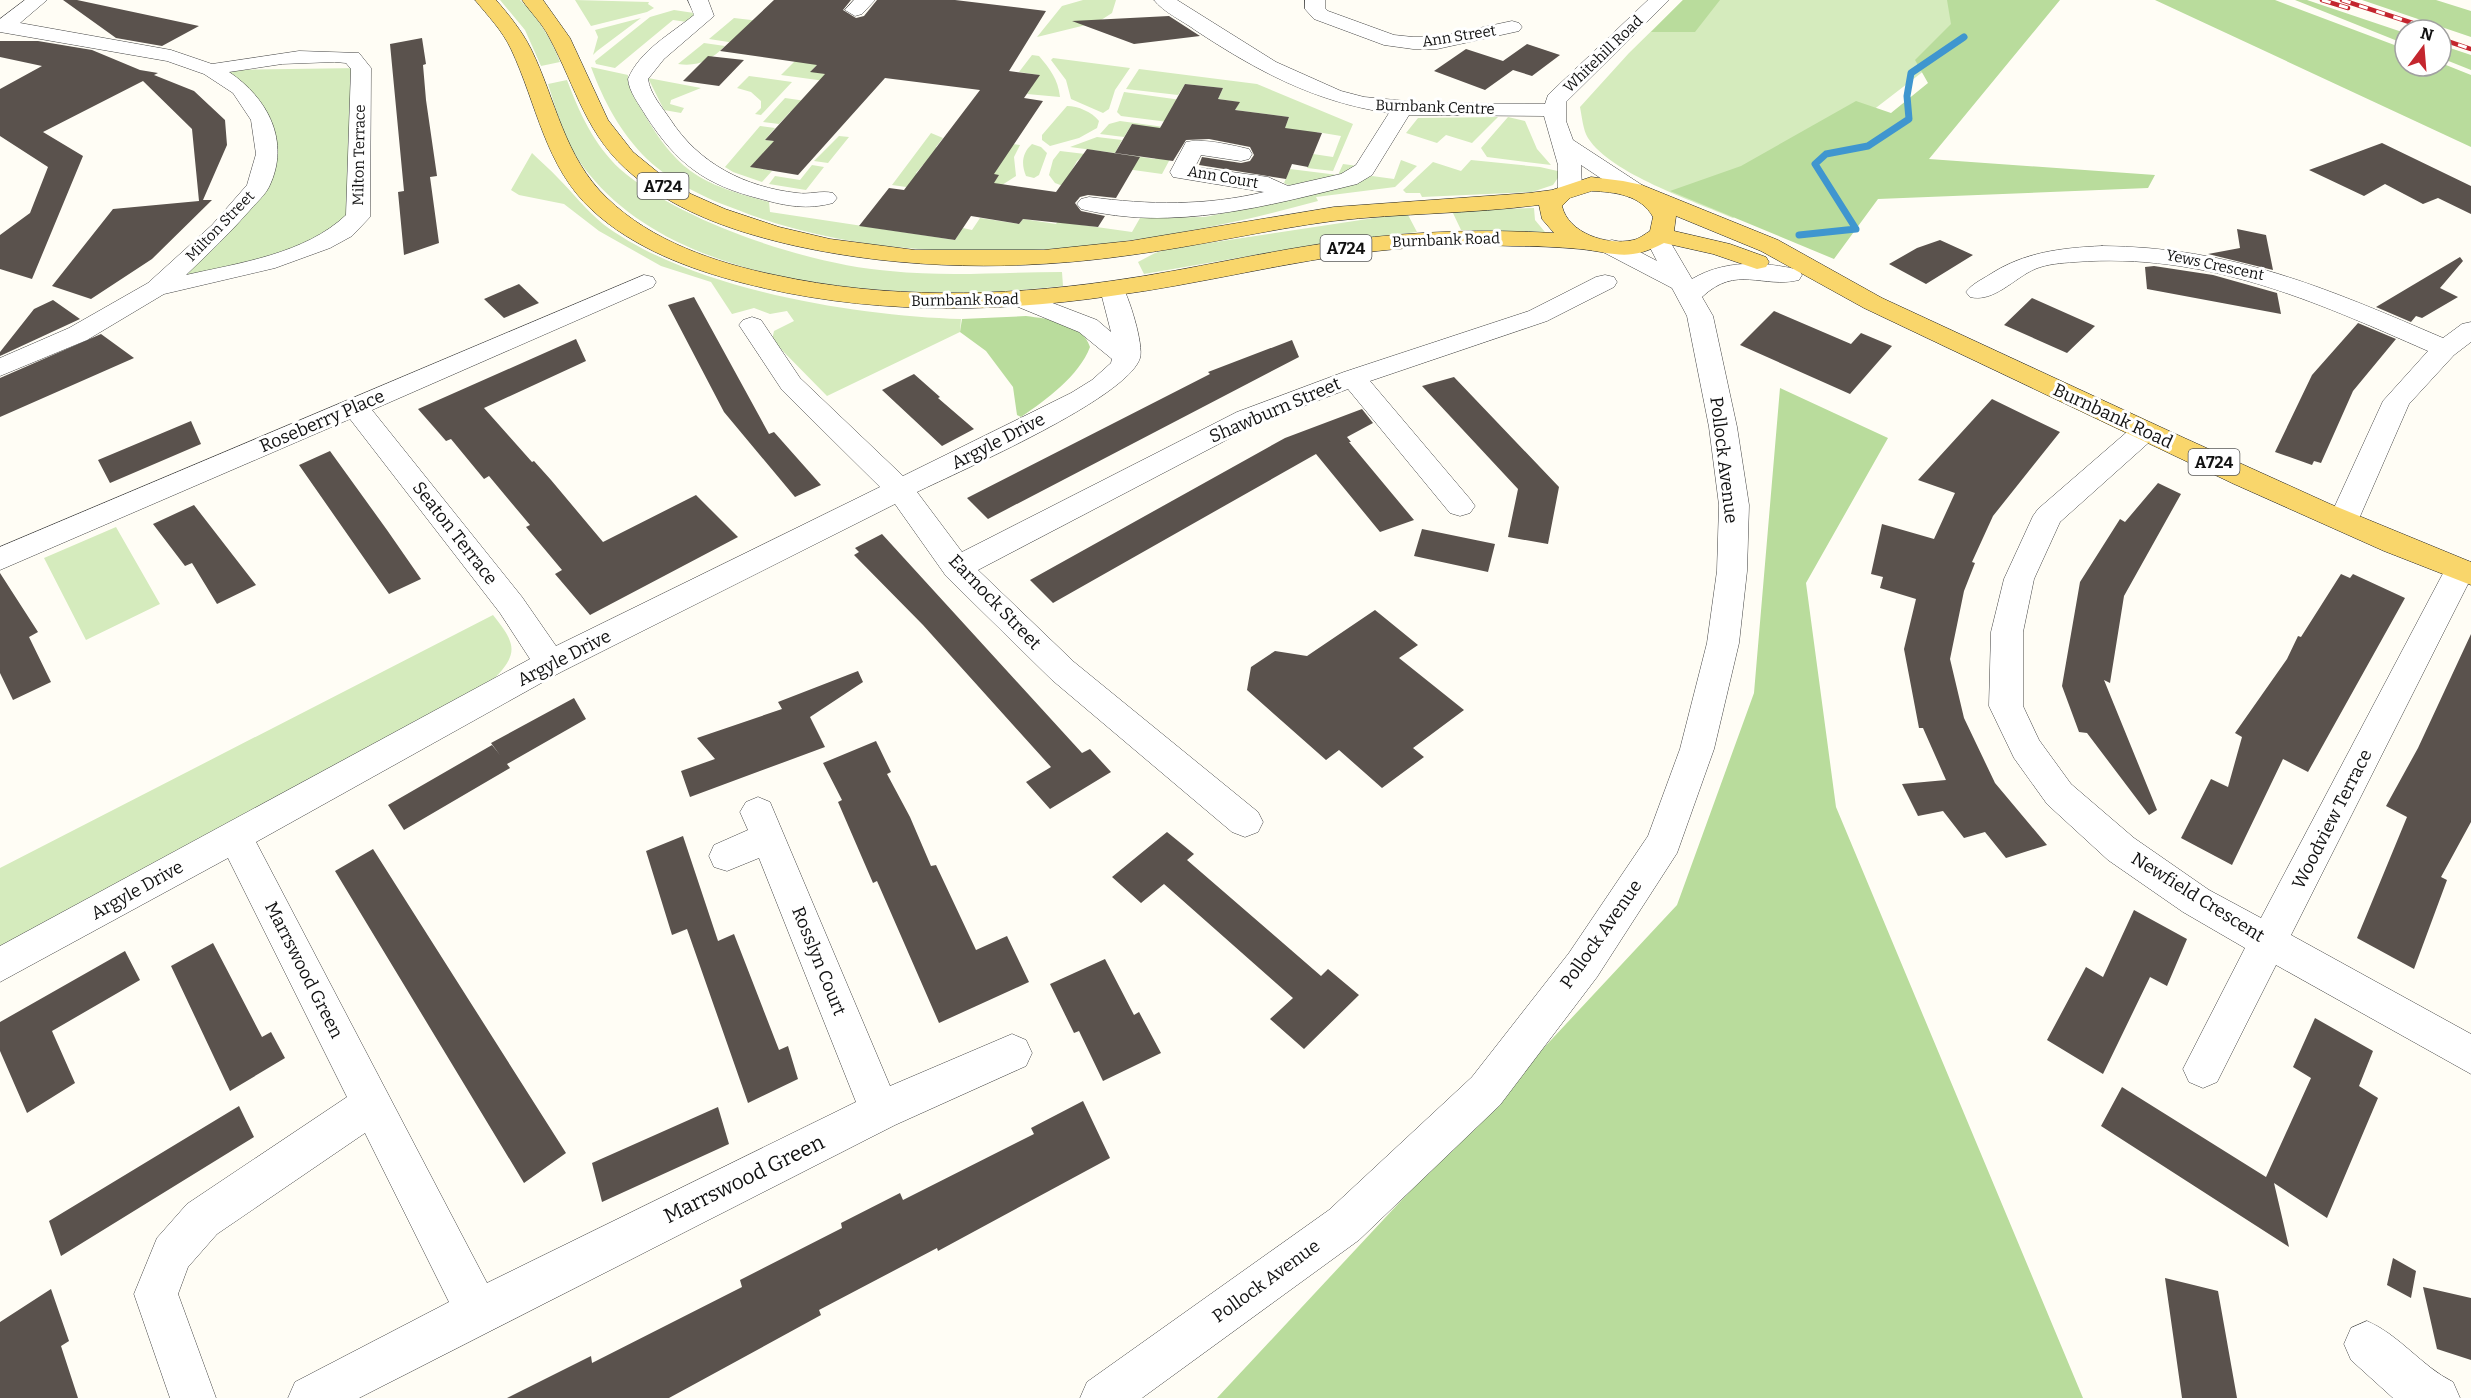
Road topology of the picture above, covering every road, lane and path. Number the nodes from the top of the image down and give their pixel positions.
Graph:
1 (37, 0) edge
2 (485, 0) edge
3 (532, 0) edge
4 (698, 0) edge
5 (1164, 0) edge
6 (1315, 0) edge
7 (1659, 0) edge
8 (2, 26) edge
9 (1512, 27) dead end
10 (212, 70) junction
11 (1403, 108) junction
12 (1553, 110) junction
13 (1566, 145) junction
14 (1241, 154) dead end
15 (1563, 193) junction
16 (1284, 194) junction
17 (1645, 196) junction
18 (825, 198) dead end
19 (1089, 204) dead end
20 (1659, 236) junction
21 (1583, 242) junction
22 (1160, 243) junction
23 (1612, 247) junction
24 (1058, 255) junction
25 (1790, 275) junction
26 (644, 282) dead end
27 (1605, 282) dead end
28 (157, 288) junction
29 (1112, 289) junction
30 (1687, 289) junction
31 (1979, 292) dead end
32 (1856, 295) junction
33 (1020, 299) junction
34 (752, 325) dead end
35 (2471, 330) edge
36 (2445, 349) junction
37 (1127, 358) junction
38 (0, 368) edge
39 (1353, 378) junction
40 (355, 407) junction
41 (2145, 431) junction
42 (900, 490) junction
43 (1460, 506) dead end
44 (2343, 521) junction
45 (0, 559) edge
46 (957, 568) junction
47 (2466, 572) edge
48 (550, 663) junction
49 (1245, 822) dead end
50 (235, 836) junction
51 (727, 856) dead end
52 (2269, 942) junction
53 (0, 965) edge
54 (1012, 1053) dead end
55 (2471, 1055) edge
56 (2203, 1069) dead end
57 (372, 1104) junction
58 (880, 1111) junction
59 (478, 1311) junction
60 (2367, 1344) dead end
61 (193, 1398) edge
62 (311, 1398) edge
63 (1103, 1398) edge
64 (2437, 1398) edge

1 - 8 street
2 - 33 main road, Burnbank Road / A724
3 - 24 main road, Burnbank Road / A724
4 - 18 street
5 - 11 street, Burnbank Centre
6 - 9 street, Ann Street
7 - 12 street, Whitehill Road
8 - 10 street, Milton Street
10 - 28 street, Milton Street
10 - 28 street, Milton Terrace
11 - 12 street, Burnbank Centre
11 - 16 street
12 - 13 street, Whitehill Road
13 - 15 street, Whitehill Road
13 - 17 street
14 - 16 street, Ann Court
15 - 17 main road, A724
15 - 21 main road, A724
15 - 22 main road, Burnbank Road / A724
16 - 19 street
17 - 20 main road
17 - 32 main road, Burnbank Road / A724
20 - 23 main road, A724
20 - 25 main road, Burnbank Road / A724
20 - 30 street, Pollock Avenue
21 - 23 main road, A724
21 - 29 main road, Burnbank Road / A724
22 - 24 main road, Burnbank Road / A724
22 - 29 main road, A724
23 - 30 street
24 - 29 main road, A724
25 - 30 street
25 - 32 main road, Burnbank Road / A724
26 - 40 street, Roseberry Place
27 - 39 street, Shawburn Street
28 - 38 street, Milton Street
29 - 33 main road, Burnbank Road / A724
29 - 37 street
30 - 63 street, Pollock Avenue
31 - 36 street, Yews Crescent
32 - 41 main road, Burnbank Road / A724
33 - 37 street
34 - 42 street, Earnock Street
35 - 36 street
36 - 44 street
37 - 42 street, Argyle Drive
39 - 43 street
39 - 46 street, Shawburn Street
40 - 45 street, Roseberry Place
40 - 48 street, Seaton Terrace
41 - 44 main road, Burnbank Road / A724
41 - 52 street, Newfield Crescent
42 - 46 street, Earnock Street
42 - 48 street, Argyle Drive
44 - 47 main road, Burnbank Road / A724
46 - 49 street, Earnock Street
47 - 52 street, Woodview Terrace
48 - 50 street, Argyle Drive
50 - 53 street, Argyle Drive
50 - 57 street, Marrswood Green
51 - 58 street, Rosslyn Court
52 - 55 street, Newfield Crescent
52 - 56 street, Woodview Terrace
54 - 58 street, Marrswood Green
57 - 59 street, Marrswood Green
57 - 61 street
58 - 59 street, Marrswood Green
59 - 62 street, Marrswood Green
60 - 64 street

